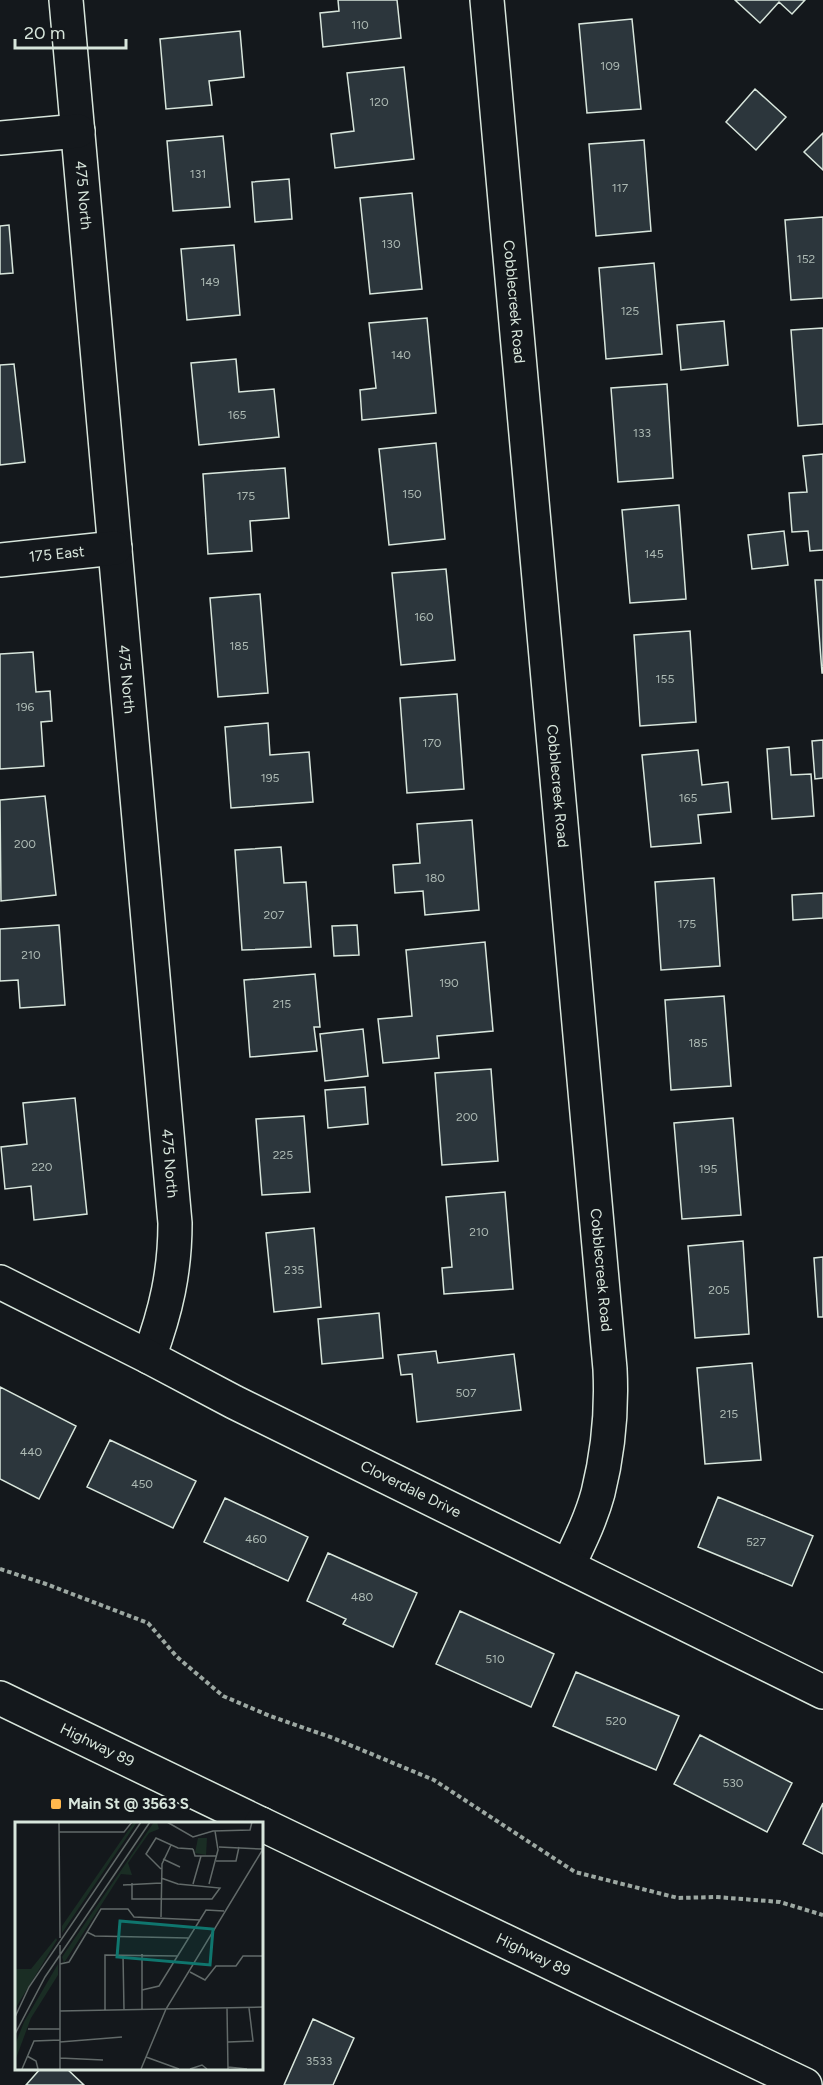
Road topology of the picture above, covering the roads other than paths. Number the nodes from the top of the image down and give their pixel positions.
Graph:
1 (66, 0) edge
2 (488, 0) edge
3 (78, 130) junction
4 (0, 138) edge
5 (115, 548) junction
6 (0, 560) edge
7 (0, 1282) edge
8 (149, 1357) junction
9 (568, 1566) junction
10 (823, 1692) edge
11 (0, 1698) edge
12 (257, 1822) edge
13 (262, 1824) edge
14 (805, 2085) edge

1 - 3 street, 475 North
2 - 9 street, Cobblecreek Road
3 - 4 street
3 - 5 street, 475 North
5 - 6 street, 175 East
5 - 8 street, 475 North
7 - 8 street, Cloverdale Drive
8 - 9 street, Cloverdale Drive
9 - 10 street, Cloverdale Drive
11 - 12 street, Highway 89
13 - 14 street, Highway 89

